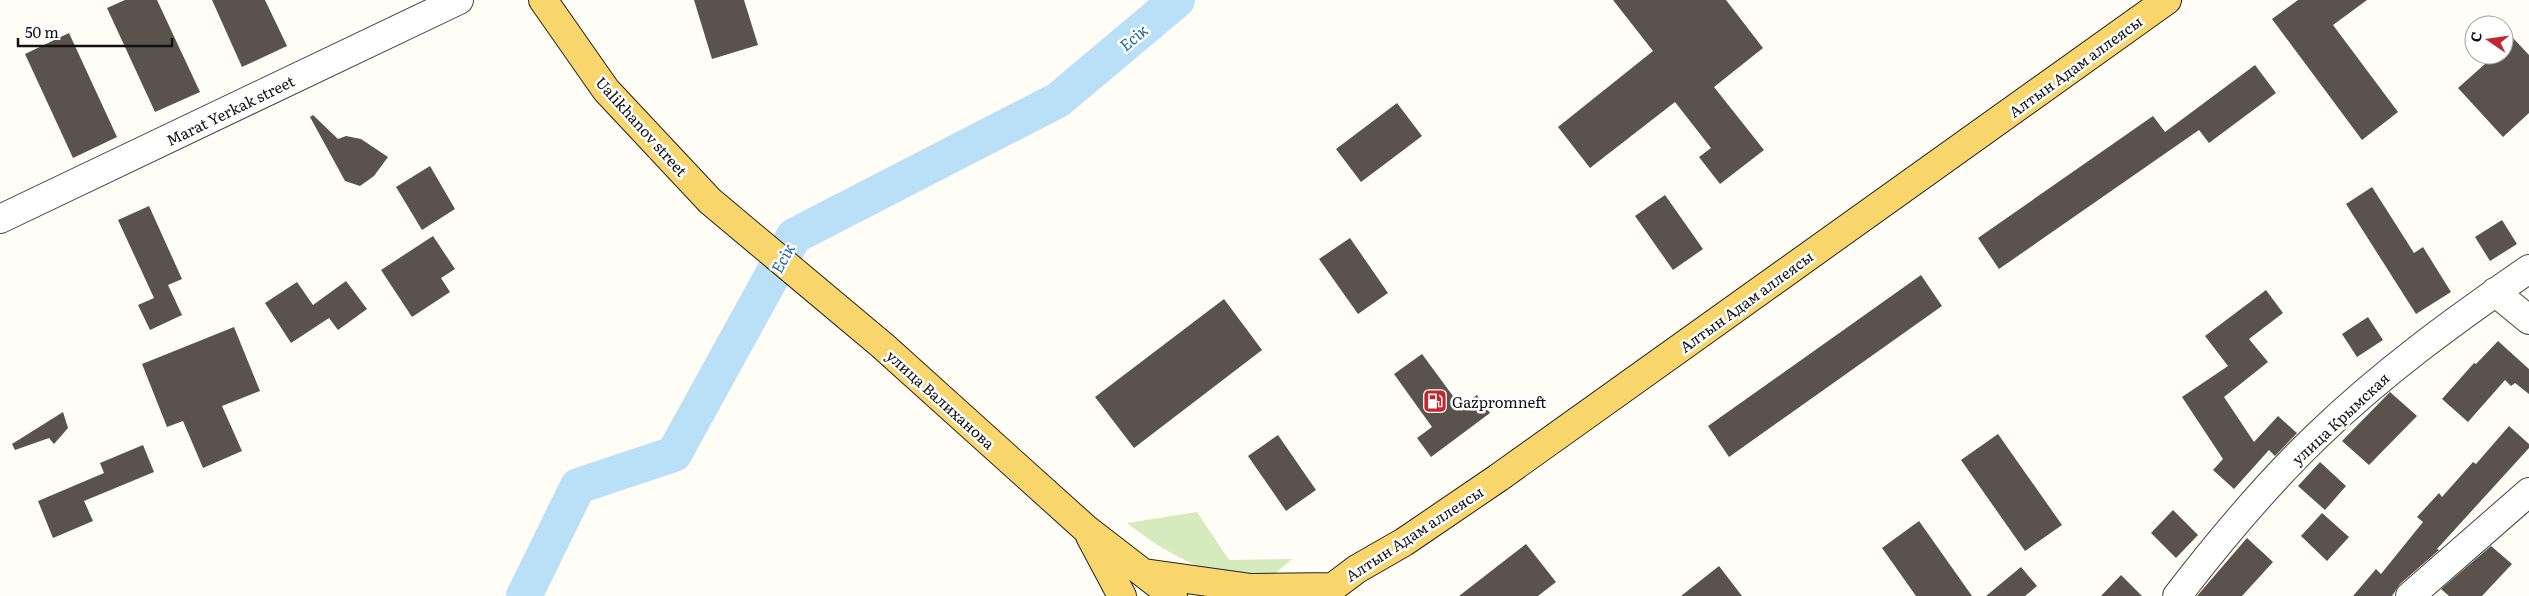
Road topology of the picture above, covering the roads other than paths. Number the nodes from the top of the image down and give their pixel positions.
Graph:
1 (460, 0) edge
2 (543, 0) edge
3 (2167, 0) edge
4 (710, 201) joint
5 (0, 219) edge
6 (2529, 269) edge
7 (2495, 292) junction
8 (2529, 320) edge
9 (2529, 492) edge
10 (1085, 528) junction
11 (1144, 573) junction
12 (1332, 593) edge
13 (1122, 596) edge
14 (1173, 596) edge
15 (2177, 596) edge
16 (2410, 596) edge

1 - 5 street, Marat Yerkak street
2 - 4 main road, Ualikhanov street
3 - 12 main road, Алтын Адам аллеясы
4 - 10 main road, улица Валиханова
6 - 7 street, улица Крымская
7 - 8 street
7 - 15 street, улица Крымская
9 - 16 street
10 - 11 main road, улица Валиханова
10 - 13 main road
11 - 12 main road
11 - 14 main road, улица Валиханова

